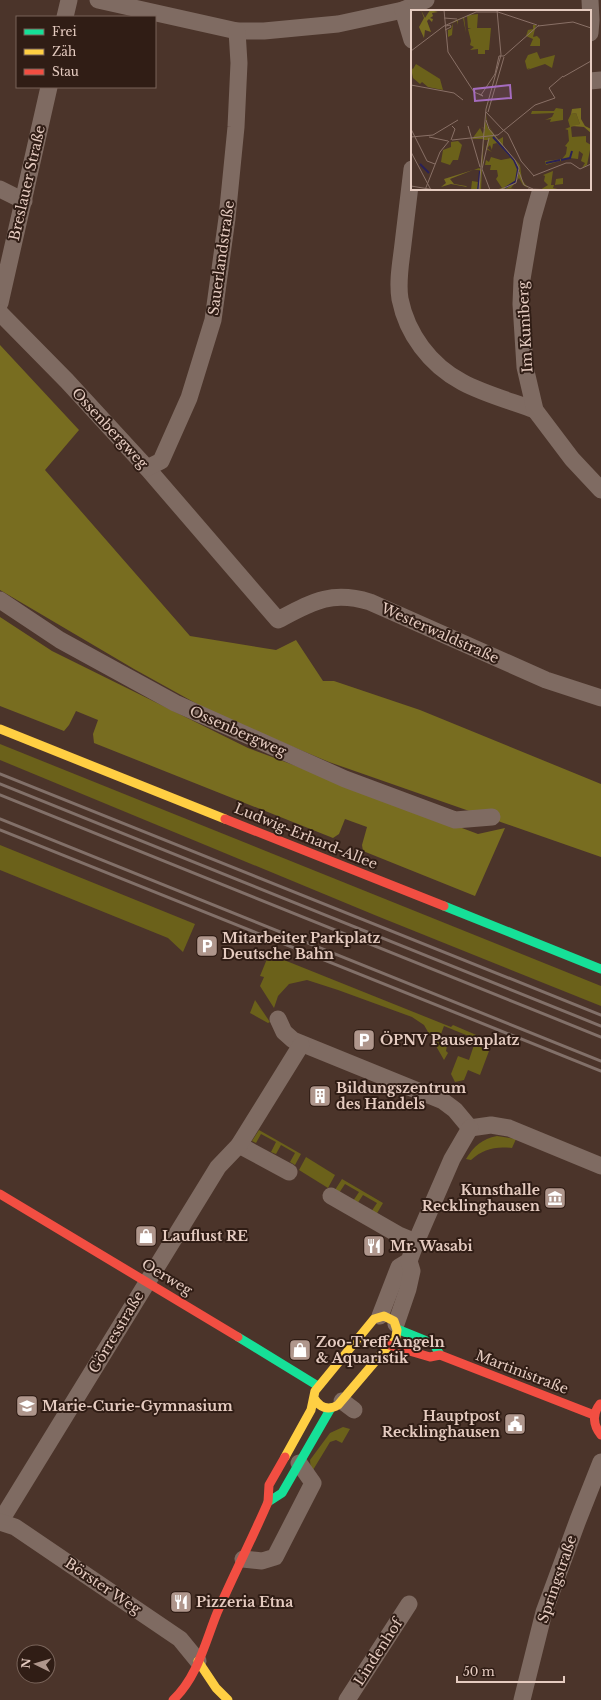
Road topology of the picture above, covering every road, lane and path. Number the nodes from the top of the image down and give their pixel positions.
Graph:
1 (69, 0) edge
2 (98, 0) edge
3 (426, 0) edge
4 (590, 0) edge
5 (155, 6) edge
6 (403, 10) junction
7 (590, 10) edge
8 (65, 16) edge
9 (237, 32) junction
10 (411, 37) edge
11 (601, 80) edge
12 (591, 81) edge
13 (50, 88) edge
14 (411, 178) edge
15 (0, 189) edge
16 (541, 190) edge
17 (24, 201) junction
18 (0, 303) edge
19 (0, 313) edge
20 (535, 410) junction
21 (147, 468) junction
22 (601, 490) edge
23 (0, 600) edge
24 (278, 620) joint
25 (601, 698) edge
26 (0, 729) edge
27 (492, 817) dead end
28 (601, 969) edge
29 (278, 1019) dead end
30 (301, 1045) junction
31 (470, 1128) junction
32 (239, 1145) junction
33 (601, 1166) edge
34 (289, 1172) dead end
35 (0, 1194) edge
36 (331, 1196) dead end
37 (416, 1242) junction
38 (409, 1261) junction
39 (147, 1282) junction
40 (380, 1316) junction
41 (397, 1326) junction
42 (389, 1345) junction
43 (440, 1355) junction
44 (318, 1386) junction
45 (314, 1398) junction
46 (601, 1403) edge
47 (342, 1406) junction
48 (594, 1415) junction
49 (601, 1435) edge
50 (601, 1462) edge
51 (299, 1463) junction
52 (268, 1502) junction
53 (0, 1522) edge
54 (243, 1559) junction
55 (409, 1604) dead end
56 (198, 1661) junction
57 (173, 1700) edge
58 (228, 1700) edge
59 (347, 1700) edge
60 (522, 1700) edge

1 - 8 street
2 - 5 street
3 - 6 street
4 - 7 street
5 - 9 street
6 - 9 street
6 - 10 street
9 - 21 street, Sauerlandstraße
11 - 12 street
13 - 17 street, Breslauer Straße
14 - 20 street
15 - 17 street
16 - 20 street, Im Kuniberg
17 - 18 street, Breslauer Straße
19 - 21 street, Ossenbergweg
20 - 22 street, Im Kuniberg
21 - 24 street, Ossenbergweg
23 - 27 street, Ossenbergweg
24 - 25 street, Westerwaldstraße
26 - 28 main road, Ludwig-Erhard-Allee
29 - 30 street
30 - 31 street
30 - 32 street, Görresstraße
31 - 33 street
31 - 37 street
32 - 34 street
32 - 39 street, Görresstraße
35 - 39 main road, Oerweg
36 - 37 street
37 - 38 street
38 - 40 street
38 - 41 street
39 - 44 main road, Oerweg
39 - 53 street, Görresstraße
40 - 41 main road, Martinistraße
40 - 44 main road
41 - 42 main road
41 - 43 main road, Martinistraße
42 - 43 main road, Martinistraße
42 - 47 main road
43 - 48 main road, Martinistraße
44 - 45 main road
45 - 47 main road
45 - 52 main road
46 - 48 main road
47 - 51 main road
48 - 49 main road
50 - 60 street, Springstraße
51 - 52 main road
51 - 54 street
52 - 54 main road
53 - 56 street, Börster Weg
54 - 56 main road
55 - 59 street, Lindenhof
56 - 57 main road
56 - 58 main road

